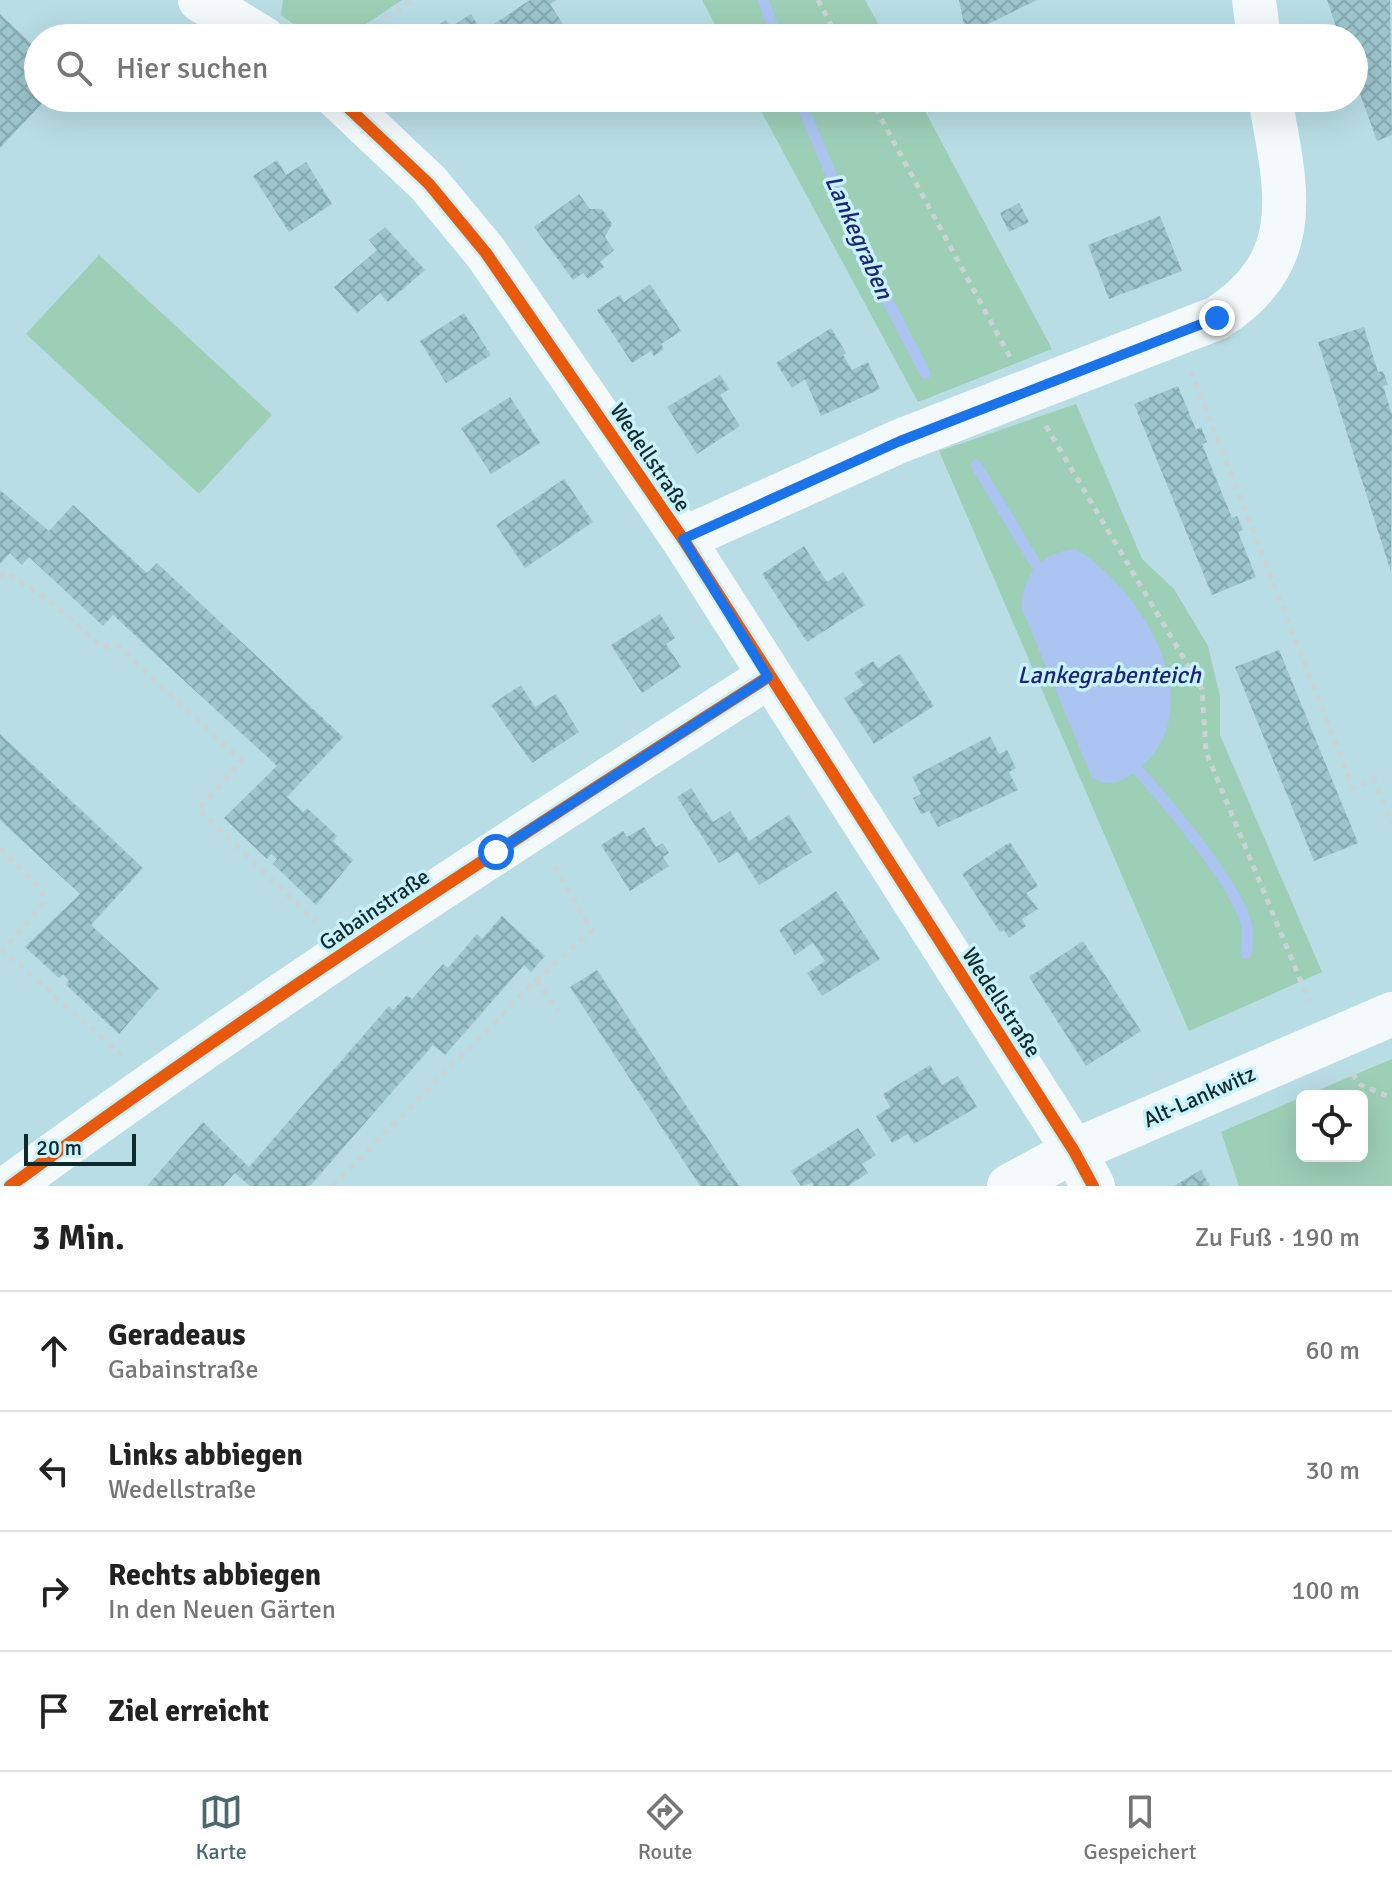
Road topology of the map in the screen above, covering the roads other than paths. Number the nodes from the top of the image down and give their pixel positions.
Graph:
1 (1254, 0) edge
2 (1257, 24) edge
3 (353, 112) edge
4 (1273, 112) edge
5 (683, 539) junction
6 (768, 677) junction
7 (1392, 1014) edge
8 (1084, 1168) edge
9 (10, 1186) edge
10 (1009, 1186) edge

1 - 2 street
3 - 5 street, Wedellstraße
4 - 5 street
5 - 6 street, Wedellstraße
6 - 8 street, Wedellstraße
6 - 9 street, Gabainstraße
7 - 8 street, Alt-Lankwitz
8 - 10 street, Alt-Lankwitz

